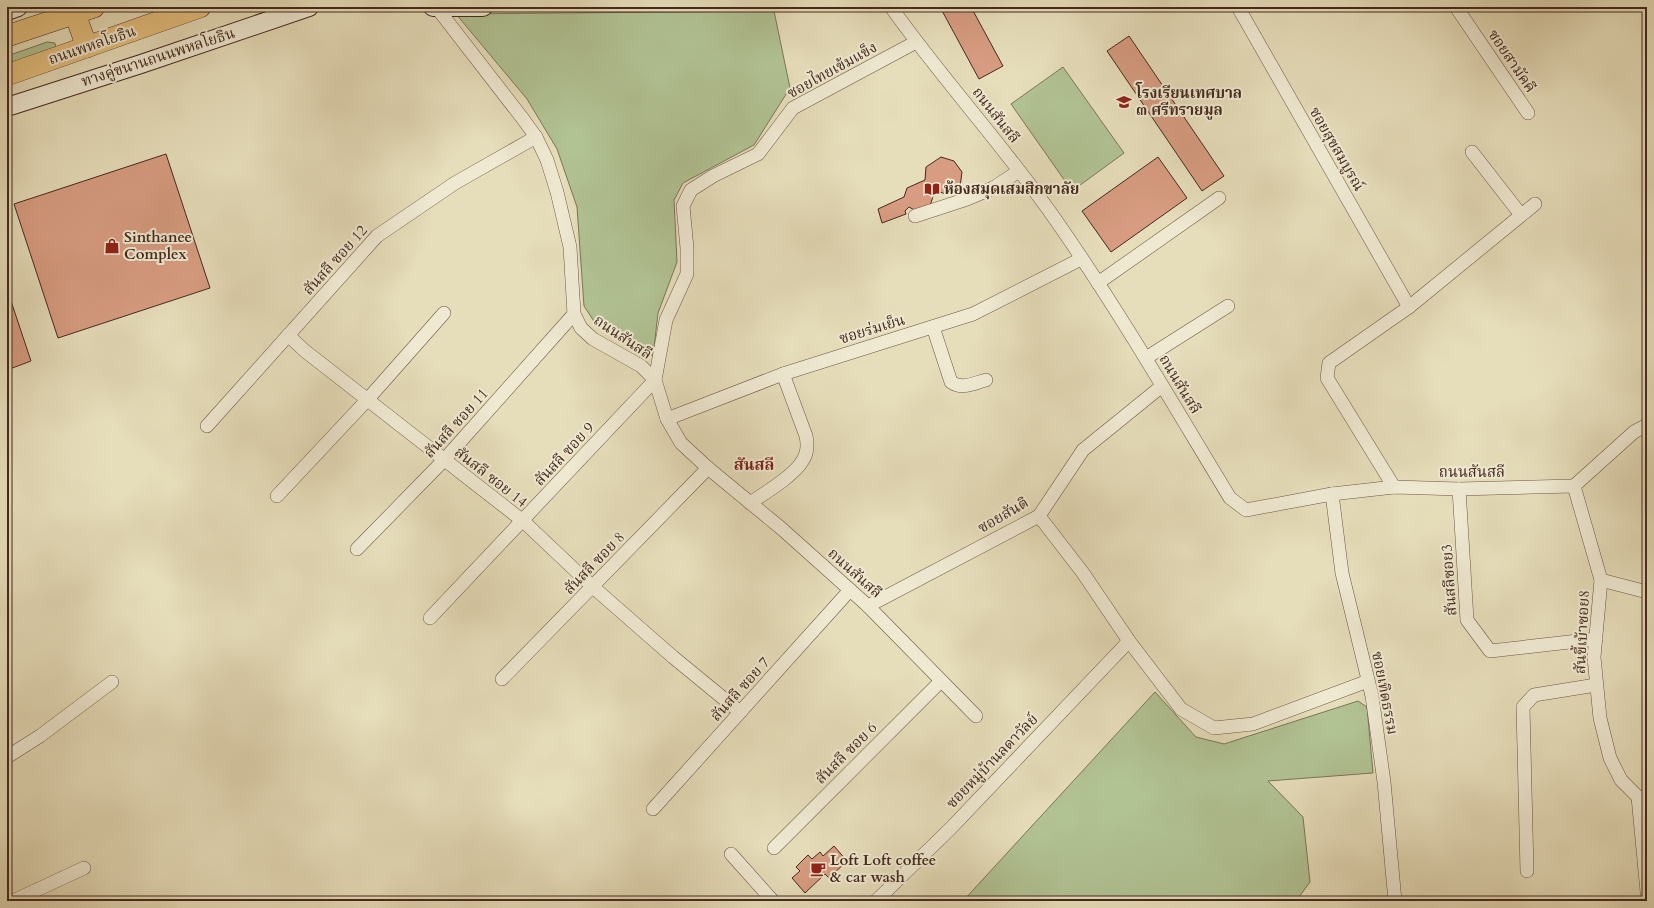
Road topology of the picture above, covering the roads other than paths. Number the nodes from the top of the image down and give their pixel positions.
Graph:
1 (18, 7) edge
2 (200, 7) edge
3 (308, 7) edge
4 (435, 7) edge
5 (483, 7) edge
6 (891, 7) edge
7 (1238, 7) edge
8 (1456, 7) edge
9 (84, 10) edge
10 (7, 11) edge
11 (7, 36) edge
12 (916, 42) junction
13 (87, 47) junction
14 (7, 75) edge
15 (7, 106) edge
16 (1528, 113) dead end
17 (536, 137) junction
18 (1472, 152) dead end
19 (1019, 171) junction
20 (1219, 198) dead end
21 (1535, 204) dead end
22 (1521, 215) junction
23 (915, 216) dead end
24 (1082, 259) junction
25 (1098, 283) junction
26 (1228, 306) dead end
27 (1409, 307) junction
28 (444, 313) dead end
29 (574, 314) junction
30 (933, 327) junction
31 (288, 335) junction
32 (1146, 358) junction
33 (784, 374) junction
34 (655, 380) junction
35 (986, 380) dead end
36 (1162, 386) junction
37 (368, 400) junction
38 (667, 419) junction
39 (1647, 425) edge
40 (207, 426) dead end
41 (444, 460) junction
42 (708, 468) junction
43 (1574, 486) junction
44 (1394, 487) junction
45 (1459, 489) junction
46 (1332, 494) junction
47 (277, 496) dead end
48 (750, 503) junction
49 (1039, 516) junction
50 (523, 522) junction
51 (357, 549) dead end
52 (1601, 580) junction
53 (593, 587) junction
54 (850, 590) junction
55 (1647, 592) edge
56 (868, 606) junction
57 (430, 618) dead end
58 (1596, 639) junction
59 (1129, 641) junction
60 (502, 679) dead end
61 (941, 681) junction
62 (1368, 681) junction
63 (112, 682) dead end
64 (1596, 685) junction
65 (740, 712) junction
66 (976, 716) dead end
67 (7, 757) edge
68 (1642, 799) edge
69 (653, 809) dead end
70 (774, 848) dead end
71 (731, 854) dead end
72 (84, 868) dead end
73 (1527, 871) dead end
74 (1647, 892) edge
75 (13, 901) edge
76 (773, 901) edge
77 (876, 901) edge
78 (1395, 901) edge

1 - 10 main road
2 - 13 main road, ถนนพหลโยธิน
3 - 15 main road, ทางคู่ขนานถนนพหลโยธิน
4 - 5 main road
4 - 17 street, ถนนสันสลี
6 - 12 street, ถนนสันสลี
7 - 27 street, ซอยสุขสมบูรณ์
8 - 16 street, ซอยสามัคคี
9 - 11 main road
9 - 13 main road
12 - 19 street, ถนนสันสลี
12 - 34 street, ซอยไทยเข้มแข็ง
13 - 14 main road, ถนนพหลโยธิน
17 - 29 street, ถนนสันสลี
17 - 31 street, สันสลี ซอย 12
18 - 22 street
19 - 23 street
19 - 24 street, ถนนสันสลี
20 - 25 street
21 - 22 street
22 - 27 street
24 - 25 street, ถนนสันสลี
24 - 30 street, ซอยร่มเย็น
25 - 32 street, ถนนสันสลี
26 - 32 street
27 - 44 street
28 - 37 street
29 - 34 street, ถนนสันสลี
29 - 41 street, สันสลี ซอย 11
30 - 33 street, ซอยร่มเย็น
30 - 35 street
31 - 37 street, สันสลี ซอย 14
31 - 40 street, สันสลี ซอย 12
32 - 36 street, ถนนสันสลี
33 - 38 street, ซอยร่มเย็น
33 - 48 street
34 - 38 street, ถนนสันสลี
34 - 50 street, สันสลี ซอย 9
36 - 46 street, ถนนสันสลี
36 - 49 street, ซอยสันติ
37 - 41 street, สันสลี ซอย 14
37 - 47 street
38 - 42 street, ถนนสันสลี
39 - 43 street
41 - 50 street, สันสลี ซอย 14
41 - 51 street, สันสลี ซอย 11
42 - 48 street, ถนนสันสลี
42 - 53 street, สันสลี ซอย 8
43 - 45 street, ถนนสันสลี
43 - 52 street, สันขี้เบ้าซอย8
44 - 45 street, ถนนสันสลี
44 - 46 street, ถนนสันสลี
45 - 58 street, สันสลีซอย3
46 - 62 street, ซอยเทิดธรรม
48 - 54 street, ถนนสันสลี
49 - 56 street, ซอยสันติ
49 - 59 street
50 - 53 street, สันสลี ซอย 14
50 - 57 street, สันสลี ซอย 9
52 - 55 street
52 - 58 street, สันขี้เบ้าซอย8
53 - 60 street, สันสลี ซอย 8
53 - 65 street, สันสลี ซอย 14
54 - 56 street, ถนนสันสลี
54 - 65 street, สันสลี ซอย 7
56 - 61 street, ถนนสันสลี
58 - 64 street, สันขี้เบ้าซอย8
59 - 62 street
59 - 77 street, ซอยหมู่บ้านลดาวัลย์
61 - 66 street, ถนนสันสลี
61 - 70 street, สันสลี ซอย 6
62 - 78 street, ซอยเทิดธรรม
63 - 67 street
64 - 68 street, สันขี้เบ้าซอย8
64 - 73 street
65 - 69 street, สันสลี ซอย 7
68 - 74 street
71 - 76 street
72 - 75 street

